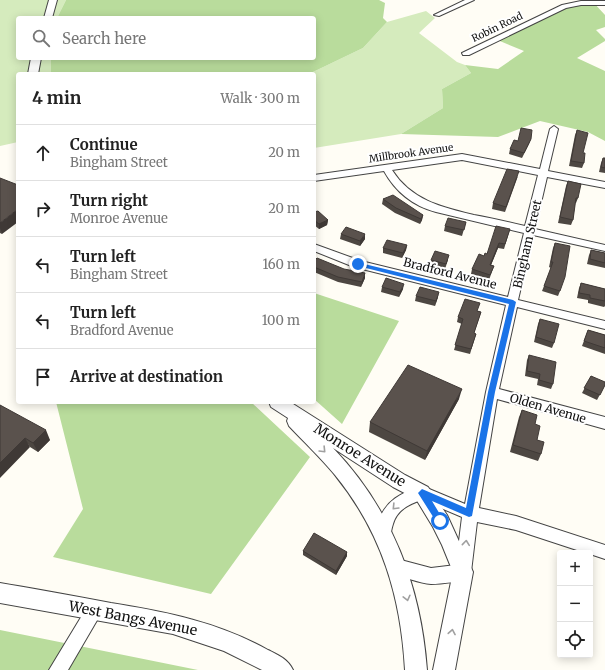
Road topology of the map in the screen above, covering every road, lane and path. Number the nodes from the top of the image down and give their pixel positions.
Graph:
1 (53, 0) edge
2 (471, 0) edge
3 (561, 0) edge
4 (605, 2) edge
5 (571, 4) junction
6 (437, 15) dead end
7 (49, 16) edge
8 (466, 54) dead end
9 (36, 60) edge
10 (33, 72) edge
11 (554, 129) dead end
12 (386, 167) junction
13 (544, 172) junction
14 (316, 178) edge
15 (605, 185) edge
16 (530, 231) junction
17 (316, 248) edge
18 (605, 248) edge
19 (513, 302) junction
20 (605, 325) edge
21 (492, 392) junction
22 (279, 404) edge
23 (280, 404) edge
24 (605, 423) edge
25 (422, 493) junction
26 (469, 513) junction
27 (383, 535) junction
28 (605, 552) edge
29 (397, 566) junction
30 (463, 572) junction
31 (0, 593) edge
32 (95, 610) junction
33 (58, 670) edge
34 (282, 670) edge
35 (416, 670) edge
36 (444, 670) edge

1 - 7 street
2 - 6 street
3 - 5 street
4 - 5 street, Robin Road
5 - 8 street, Robin Road
9 - 10 street
11 - 13 street, Bingham Street
12 - 13 street, Millbrook Avenue
12 - 14 street, Millbrook Avenue
12 - 16 street
13 - 15 street, Millbrook Avenue
13 - 16 street, Bingham Street
16 - 18 street
16 - 19 street, Bingham Street
17 - 19 street, Bradford Avenue
19 - 20 street, Bradford Avenue
19 - 21 street, Bingham Street
21 - 24 street, Olden Avenue
21 - 26 street, Bingham Street
22 -> 27 street
23 - 25 street, Monroe Avenue
25 - 26 street, Monroe Avenue
25 -> 27 street
25 - 30 street
26 - 28 street, Monroe Avenue
30 -> 26 street, Bingham Street
27 - 29 street
29 - 30 street
29 -> 35 street
36 -> 30 street, Bingham Street
31 - 32 street, West Bangs Avenue
32 - 33 street
32 - 34 street, West Bangs Avenue

